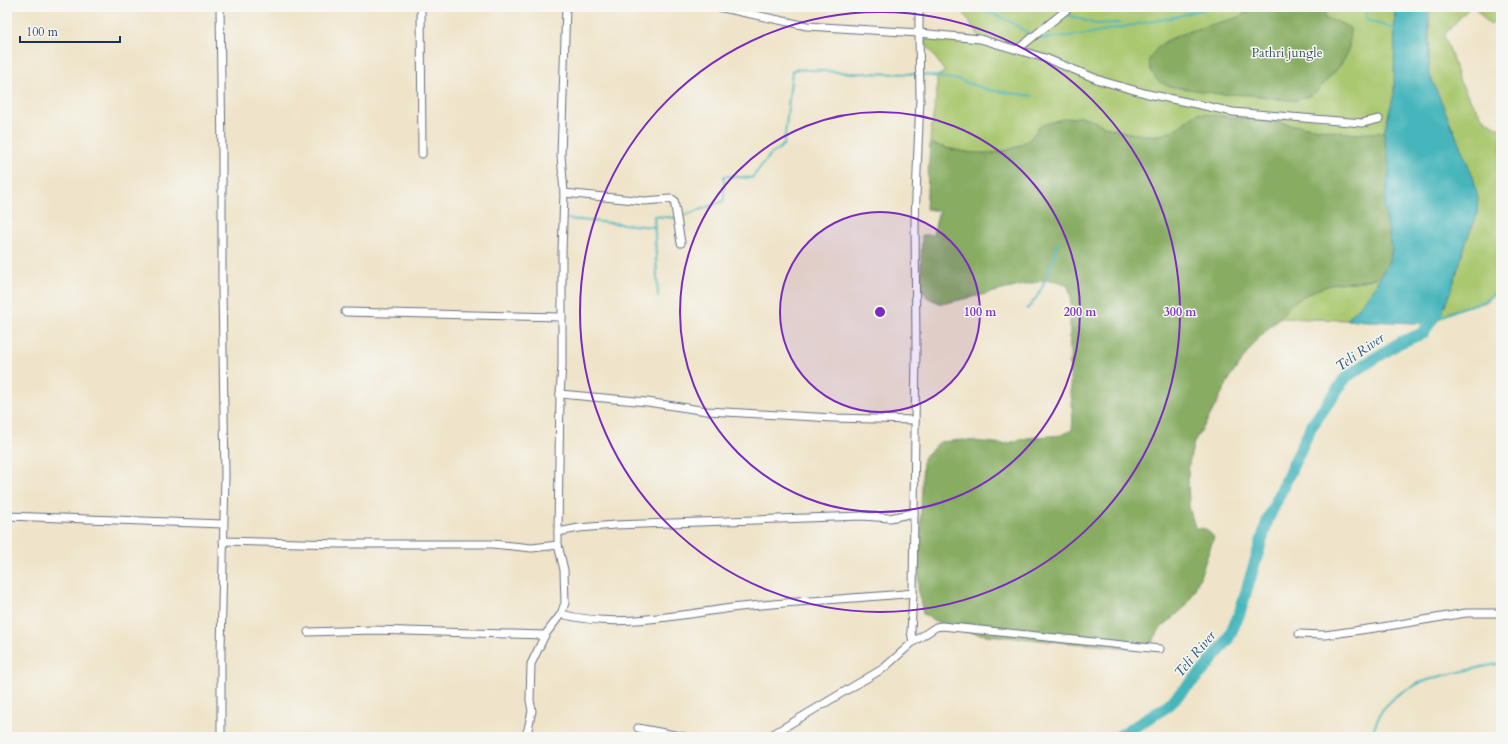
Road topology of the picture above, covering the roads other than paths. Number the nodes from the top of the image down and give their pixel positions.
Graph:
1 (220, 7) edge
2 (421, 7) edge
3 (566, 7) edge
4 (718, 7) edge
5 (919, 7) edge
6 (1070, 7) edge
7 (919, 33) junction
8 (1018, 49) junction
9 (1380, 119) dead end
10 (422, 154) dead end
11 (564, 192) junction
12 (681, 243) dead end
13 (344, 312) dead end
14 (562, 317) junction
15 (560, 394) junction
16 (915, 420) junction
17 (914, 513) junction
18 (7, 516) edge
19 (223, 524) junction
20 (558, 532) junction
21 (223, 540) junction
22 (558, 545) junction
23 (913, 593) junction
24 (1501, 613) edge
25 (561, 614) junction
26 (308, 632) dead end
27 (1299, 634) dead end
28 (545, 635) junction
29 (913, 642) junction
30 (1160, 649) dead end
31 (638, 728) dead end
32 (221, 737) edge
33 (525, 737) edge
34 (685, 737) edge
35 (768, 737) edge

1 - 19 street
2 - 10 street
3 - 11 street
4 - 7 street
5 - 7 street
6 - 8 street
7 - 8 street
7 - 16 street
8 - 9 street
11 - 12 street
11 - 14 street
13 - 14 street
14 - 15 street
15 - 16 street
15 - 20 street
16 - 17 street
17 - 20 street
17 - 23 street
18 - 19 street
19 - 21 street
20 - 22 street
21 - 22 street
21 - 32 street
22 - 25 street
23 - 25 street
23 - 29 street
24 - 27 street
25 - 28 street
26 - 28 street
28 - 33 street
29 - 30 street
29 - 35 street
31 - 34 street

